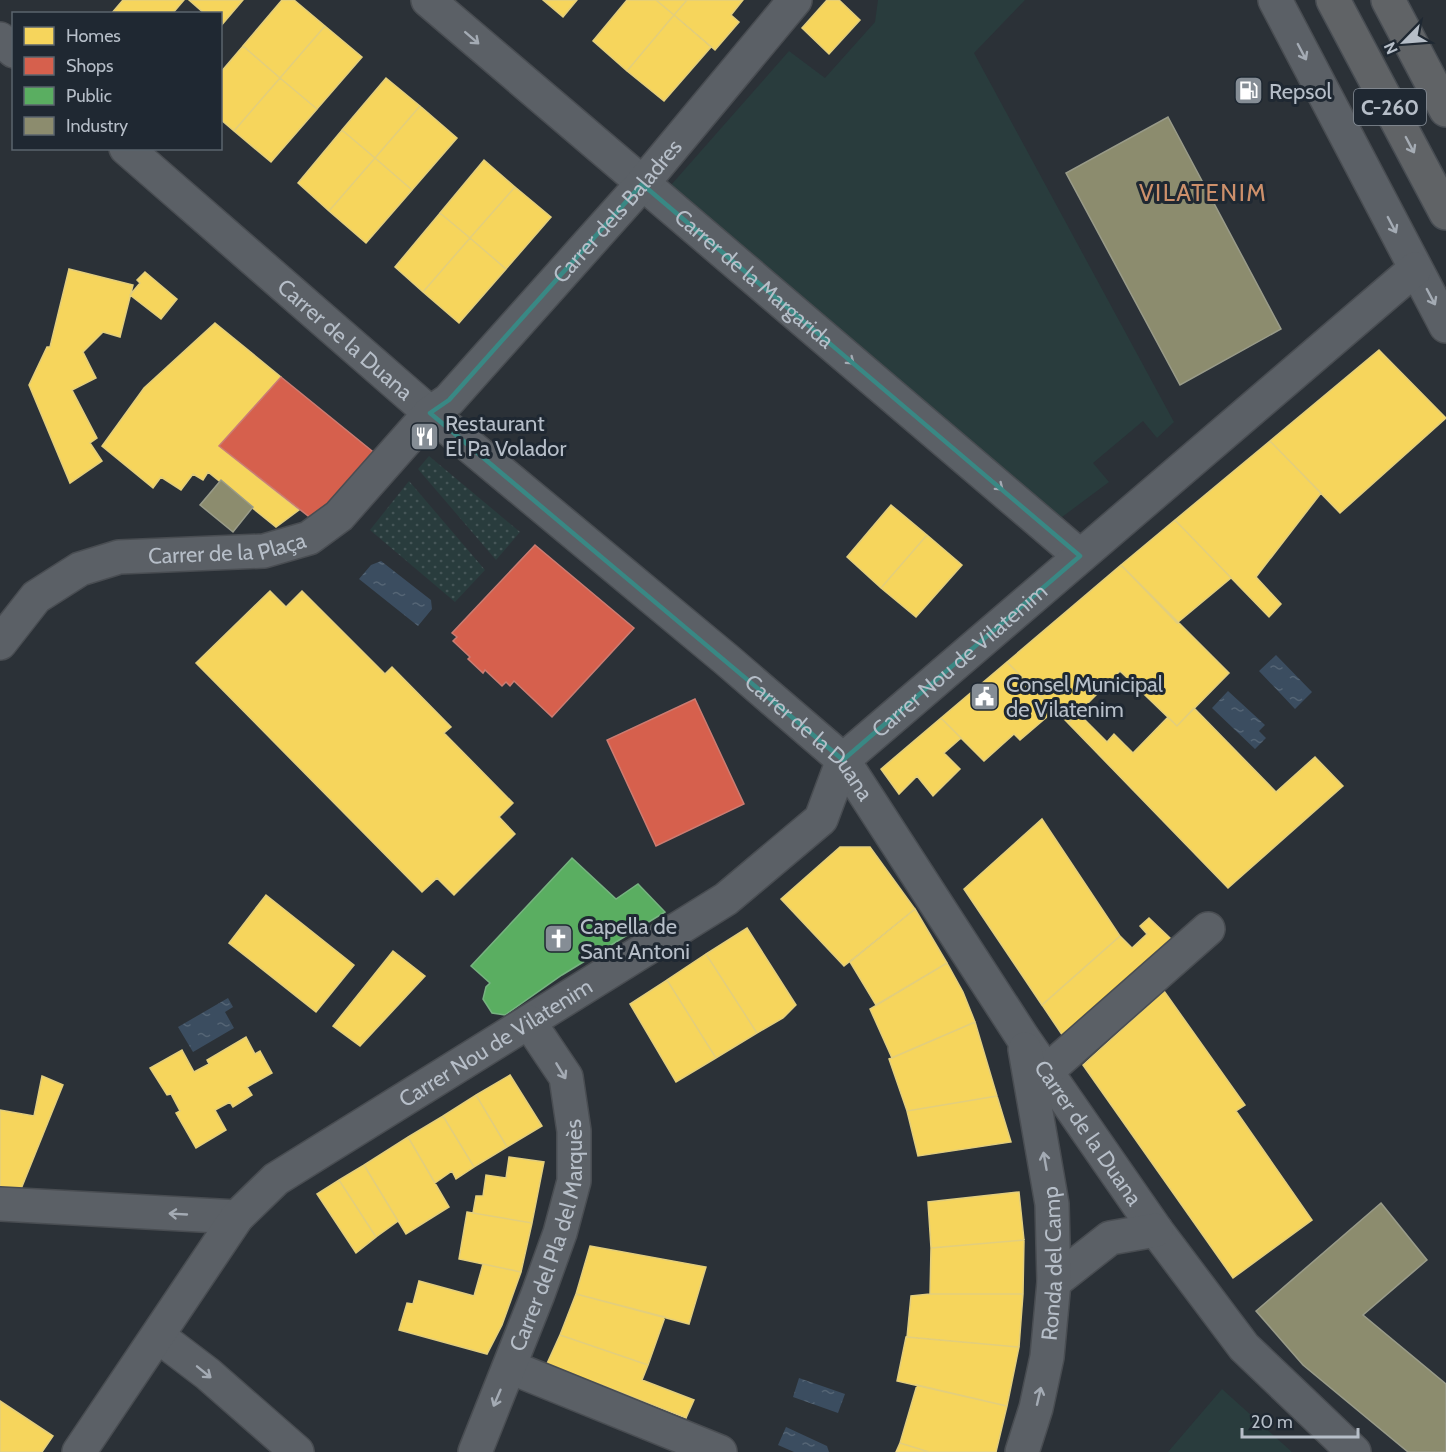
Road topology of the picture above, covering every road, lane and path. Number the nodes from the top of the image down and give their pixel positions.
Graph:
1 (428, 0) edge
2 (795, 0) edge
3 (1275, 0) edge
4 (1333, 0) edge
5 (1388, 0) edge
6 (0, 39) edge
7 (12, 49) edge
8 (1446, 110) edge
9 (128, 150) edge
10 (642, 184) junction
11 (1446, 213) edge
12 (1415, 268) junction
13 (1446, 326) edge
14 (430, 413) junction
15 (1080, 556) junction
16 (0, 643) edge
17 (843, 760) junction
18 (1208, 929) dead end
19 (529, 1022) junction
20 (1023, 1038) junction
21 (1046, 1072) junction
22 (0, 1204) edge
23 (237, 1217) junction
24 (1156, 1230) junction
25 (1054, 1282) junction
26 (158, 1336) junction
27 (510, 1367) junction
28 (79, 1452) edge
29 (297, 1452) edge
30 (475, 1452) edge
31 (720, 1452) edge
32 (1022, 1452) edge
33 (1354, 1452) edge

1 -> 10 street, Carrer de la Margarida
2 - 10 street, Carrer dels Baladres
3 -> 12 street
4 -> 11 highway, C-260
5 - 8 highway, C-260
6 - 7 street
9 - 14 street, Carrer de la Duana
10 - 14 street, Carrer dels Baladres
10 -> 15 street, Carrer de la Margarida
12 -> 13 street
12 - 15 street, Carrer Nou de Vilatenim
14 - 16 street, Carrer de la Plaça
14 - 17 street, Carrer de la Duana
15 - 17 street, Carrer Nou de Vilatenim
17 - 19 street, Carrer Nou de Vilatenim
17 - 20 street, Carrer de la Duana
18 - 21 street
19 - 23 street, Carrer Nou de Vilatenim
19 -> 27 street, Carrer del Pla del Marquès
20 - 21 street, Carrer de la Duana
25 -> 20 street, Ronda del Camp
21 - 24 street, Carrer de la Duana
23 -> 22 street
23 - 26 street, Carrer Nou de Vilatenim
24 - 25 street
24 - 33 street, Carrer de la Duana
32 -> 25 street, Ronda del Camp
26 - 28 street, Carrer Nou de Vilatenim
26 -> 29 street
27 -> 30 street, Carrer del Pla del Marquès
27 - 31 street

